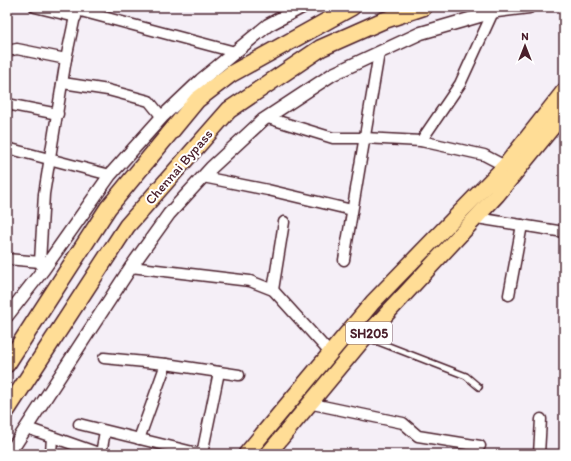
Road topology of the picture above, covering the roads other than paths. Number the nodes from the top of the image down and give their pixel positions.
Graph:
1 (35, 7) edge
2 (302, 7) edge
3 (352, 7) edge
4 (424, 7) edge
5 (529, 7) edge
6 (77, 11) edge
7 (493, 12) junction
8 (7, 51) edge
9 (235, 52) junction
10 (379, 53) junction
11 (66, 59) junction
12 (63, 83) junction
13 (564, 91) edge
14 (7, 104) edge
15 (564, 113) edge
16 (58, 114) junction
17 (162, 117) junction
18 (268, 118) junction
19 (364, 138) junction
20 (421, 141) junction
21 (7, 148) edge
22 (51, 159) junction
23 (505, 166) junction
24 (110, 175) junction
25 (203, 177) junction
26 (352, 210) junction
27 (477, 218) junction
28 (284, 222) dead end
29 (522, 225) junction
30 (564, 232) edge
31 (7, 259) edge
32 (344, 260) dead end
33 (42, 266) junction
34 (131, 267) junction
35 (273, 290) junction
36 (509, 295) dead end
37 (7, 316) edge
38 (365, 337) junction
39 (331, 354) junction
40 (104, 358) dead end
41 (7, 364) edge
42 (166, 364) junction
43 (219, 372) junction
44 (239, 375) dead end
45 (478, 387) dead end
46 (308, 403) junction
47 (7, 410) edge
48 (541, 419) dead end
49 (79, 424) dead end
50 (27, 428) junction
51 (106, 430) junction
52 (52, 437) junction
53 (138, 439) junction
54 (480, 446) dead end
55 (9, 454) edge
56 (51, 454) edge
57 (101, 454) edge
58 (201, 454) edge
59 (246, 454) edge
60 (268, 454) edge
61 (539, 454) edge

1 - 6 street
2 - 9 street
3 - 41 highway, Chennai Bypass
4 - 47 highway, Chennai Bypass
5 - 7 street
6 - 9 street
6 - 11 street
7 - 10 street
7 - 20 street
8 - 11 street
9 - 17 street
10 - 18 street
10 - 19 street
11 - 12 street
12 - 16 street
12 - 17 street
13 - 23 main road
14 - 16 street
15 - 27 main road, SH205
16 - 22 street
17 - 24 street
18 - 19 street
18 - 25 street
19 - 20 street
19 - 26 street
20 - 23 street
21 - 22 street
22 - 24 street
22 - 33 street
23 - 39 main road
24 - 33 street
25 - 26 street
25 - 34 street
26 - 32 street
27 - 29 street
27 - 38 main road, SH205
28 - 35 street
29 - 30 street
29 - 36 street
31 - 33 street
33 - 37 street
34 - 35 street
34 - 50 street
35 - 39 street
38 - 45 lane
38 - 46 main road, SH205
39 - 59 main road
40 - 42 street
42 - 43 street
42 - 53 street
43 - 44 street
43 - 58 street
46 - 54 street
46 - 60 main road, SH205
48 - 61 street
49 - 51 street
50 - 52 street
50 - 55 street
51 - 53 street
51 - 57 street
52 - 56 street
52 - 57 street
53 - 58 street

